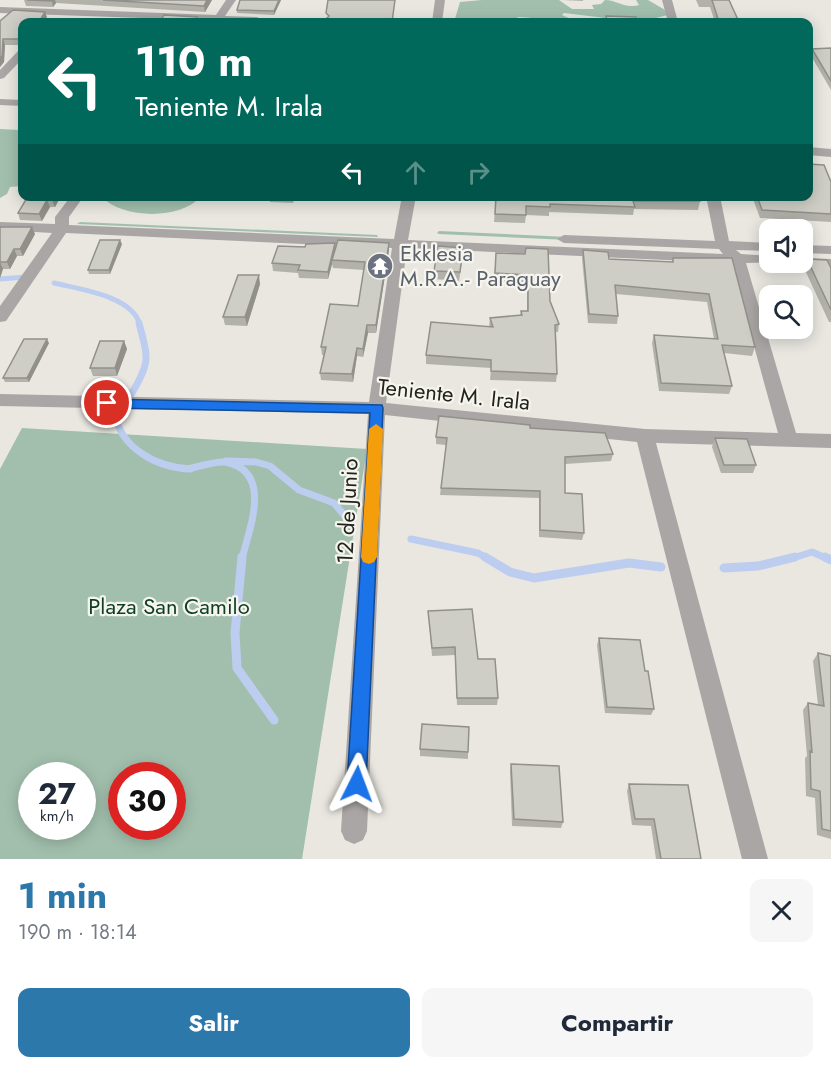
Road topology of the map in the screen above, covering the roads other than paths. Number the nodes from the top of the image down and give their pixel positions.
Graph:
1 (75, 0) edge
2 (231, 0) edge
3 (440, 0) edge
4 (667, 0) edge
5 (0, 10) edge
6 (62, 13) junction
7 (56, 18) edge
8 (159, 18) edge
9 (219, 18) edge
10 (438, 18) edge
11 (672, 18) edge
12 (18, 57) edge
13 (0, 76) edge
14 (0, 102) edge
15 (18, 104) edge
16 (813, 151) edge
17 (831, 153) edge
18 (75, 201) edge
19 (408, 201) edge
20 (714, 201) edge
21 (0, 214) edge
22 (62, 223) junction
23 (0, 226) edge
24 (400, 238) junction
25 (723, 245) junction
26 (759, 247) edge
27 (813, 249) edge
28 (831, 250) edge
29 (737, 259) junction
30 (759, 260) edge
31 (813, 262) edge
32 (831, 263) edge
33 (0, 317) edge
34 (0, 400) edge
35 (377, 408) junction
36 (645, 436) junction
37 (789, 440) junction
38 (831, 441) edge
39 (354, 831) dead end
40 (755, 859) edge

1 - 6 street
2 - 9 street
3 - 10 street
4 - 11 street
5 - 6 street
6 - 7 street
6 - 8 street
12 - 13 street
14 - 15 street
16 - 17 street
18 - 22 street
19 - 24 street, 12 de Junio
20 - 25 street
21 - 22 street
22 - 23 street
22 - 24 street
22 - 33 street
24 - 25 street
24 - 29 street
24 - 35 street, 12 de Junio
25 - 26 street
25 - 29 street
27 - 28 street
29 - 30 street
29 - 37 street
31 - 32 street
34 - 35 street, Teniente M. Irala
35 - 36 street, Teniente M. Irala
35 - 39 street, 12 de Junio
36 - 37 street, Teniente M. Irala
36 - 40 street
37 - 38 street, Teniente M. Irala

